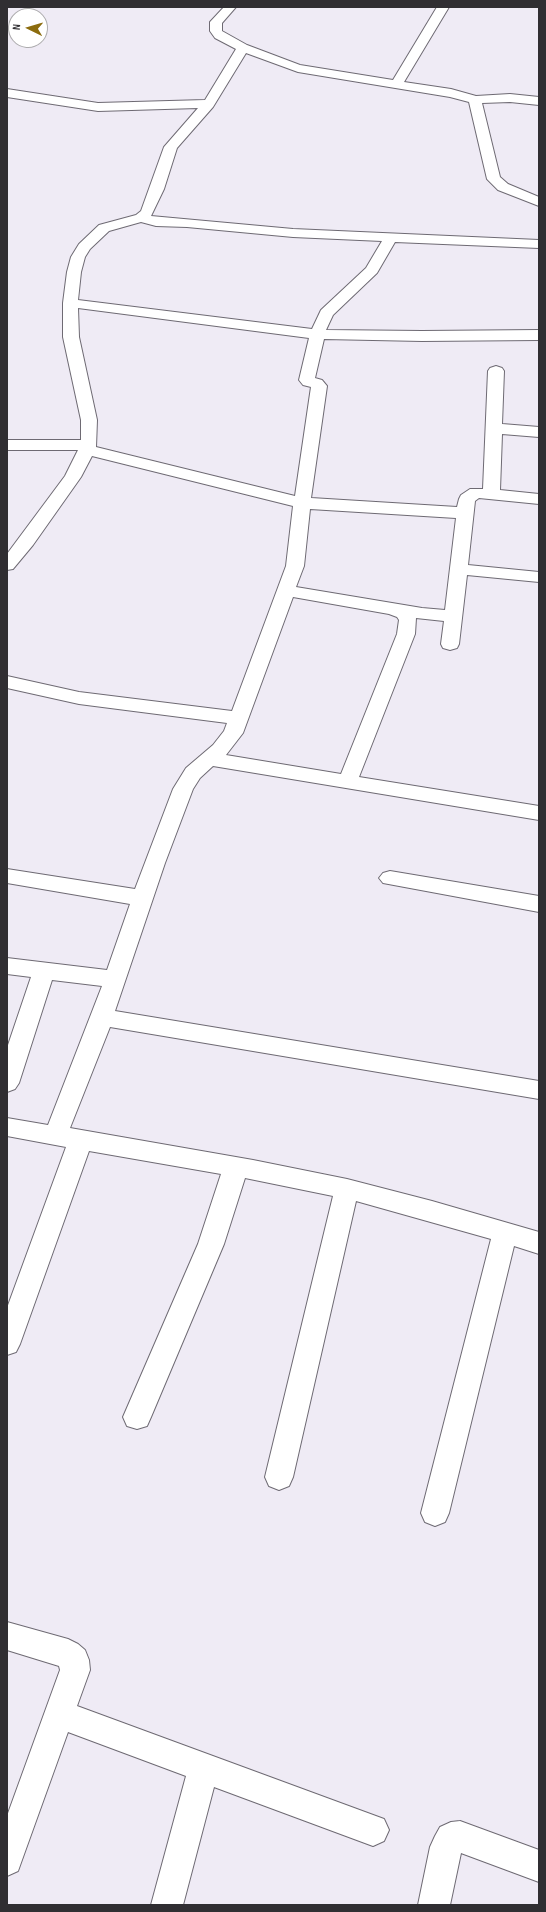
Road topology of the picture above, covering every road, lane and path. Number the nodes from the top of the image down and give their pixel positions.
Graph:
1 (230, 7) edge
2 (443, 7) edge
3 (243, 48) junction
4 (396, 84) junction
5 (7, 93) edge
6 (475, 100) junction
7 (539, 101) edge
8 (210, 104) junction
9 (539, 202) edge
10 (141, 218) junction
11 (391, 238) junction
12 (539, 244) edge
13 (70, 303) junction
14 (317, 334) junction
15 (539, 335) edge
16 (496, 370) dead end
17 (493, 428) junction
18 (539, 432) edge
19 (7, 445) edge
20 (88, 448) junction
21 (491, 495) junction
22 (539, 499) edge
23 (302, 502) junction
24 (465, 513) junction
25 (7, 565) edge
26 (459, 569) junction
27 (539, 577) edge
28 (285, 590) junction
29 (394, 609) junction
30 (454, 616) junction
31 (450, 644) dead end
32 (7, 682) edge
33 (238, 718) junction
34 (208, 759) junction
35 (347, 783) junction
36 (539, 813) edge
37 (7, 876) edge
38 (390, 878) dead end
39 (143, 898) junction
40 (539, 904) edge
41 (7, 966) edge
42 (44, 971) junction
43 (114, 979) junction
44 (102, 1016) junction
45 (7, 1083) edge
46 (539, 1090) edge
47 (7, 1127) edge
48 (55, 1136) junction
49 (80, 1141) junction
50 (236, 1167) junction
51 (348, 1189) junction
52 (505, 1232) junction
53 (539, 1243) edge
54 (7, 1344) edge
55 (137, 1417) dead end
56 (279, 1477) dead end
57 (435, 1513) dead end
58 (7, 1636) edge
59 (60, 1714) junction
60 (204, 1767) junction
61 (373, 1830) dead end
62 (7, 1860) edge
63 (539, 1866) edge
64 (167, 1905) edge
65 (434, 1905) edge

1 - 3 street
2 - 4 street
3 - 4 street
3 - 8 street
4 - 6 street
5 - 8 street
6 - 7 street
6 - 9 street
8 - 10 street
10 - 11 street
10 - 13 street
11 - 12 street
11 - 14 street
13 - 14 street
13 - 20 street
14 - 15 street
14 - 23 street
16 - 17 street
17 - 18 street
17 - 21 street
19 - 20 street
20 - 23 street
20 - 25 street
21 - 22 street
21 - 24 street
23 - 24 street
23 - 28 street
24 - 26 street
26 - 27 street
26 - 30 street
28 - 29 street
28 - 33 street
29 - 30 street
29 - 35 street
30 - 31 street
32 - 33 street
33 - 34 street
34 - 35 street
34 - 39 street
35 - 36 street
37 - 39 street
38 - 40 street
39 - 43 street
41 - 42 street
42 - 43 street
42 - 45 street
43 - 44 street
44 - 46 street
44 - 48 street
47 - 48 street
48 - 49 street
49 - 50 street
49 - 54 street
50 - 51 street
50 - 55 street
51 - 52 street
51 - 56 street
52 - 53 street
52 - 57 street
58 - 59 street
59 - 60 street
59 - 62 street
60 - 61 street
60 - 64 street
63 - 65 street

